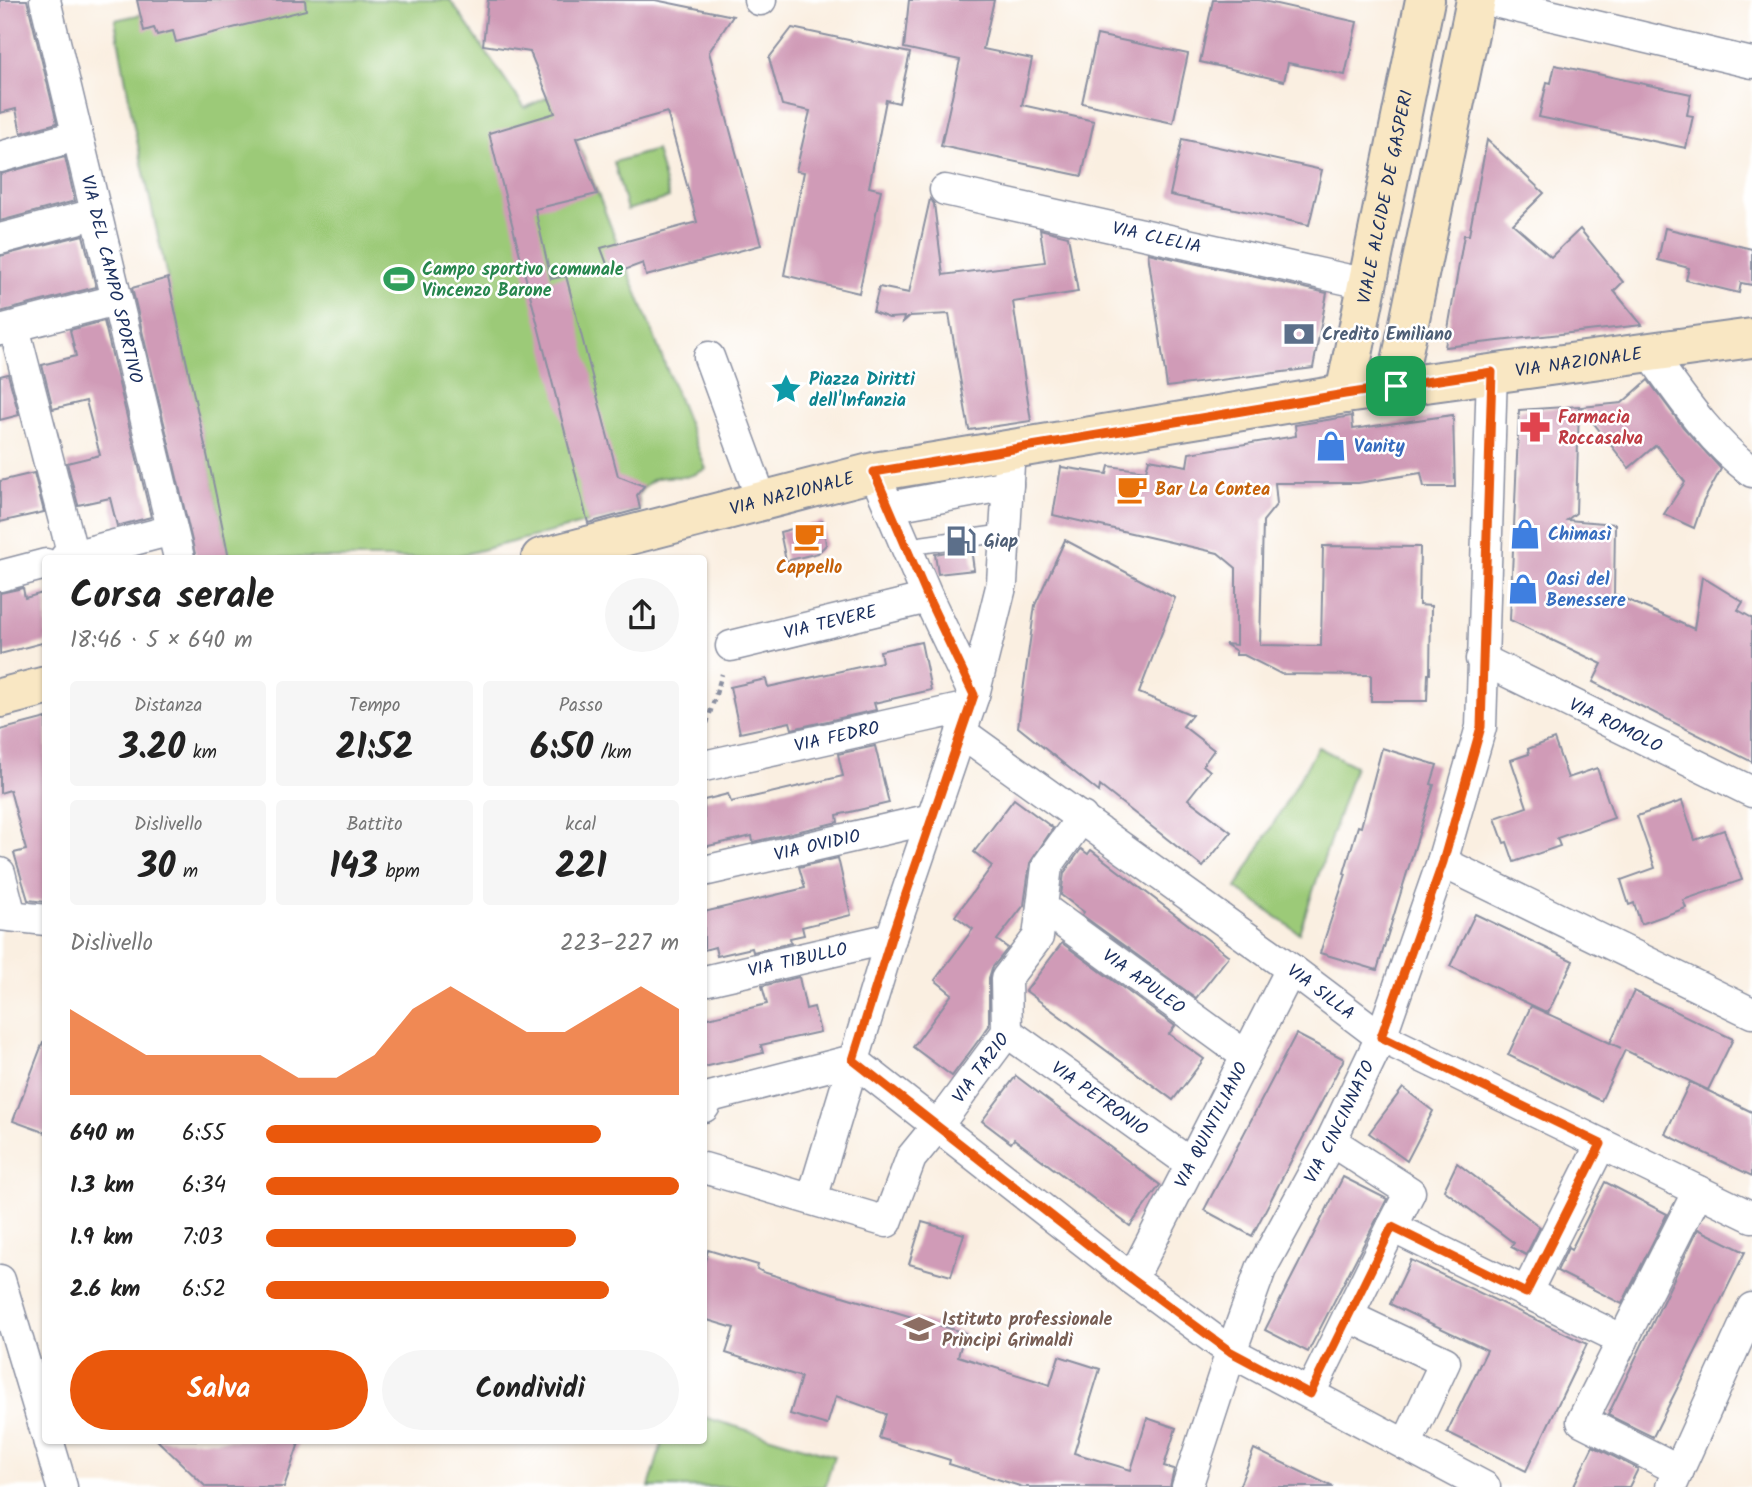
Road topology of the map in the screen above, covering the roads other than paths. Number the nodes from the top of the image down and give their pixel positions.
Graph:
1 (45, 0) edge
2 (1425, 0) edge
3 (1476, 0) edge
4 (1486, 0) edge
5 (1752, 63) edge
6 (76, 136) junction
7 (0, 157) edge
8 (945, 190) dead end
9 (95, 214) junction
10 (0, 239) edge
11 (1367, 284) junction
12 (116, 300) junction
13 (7, 329) edge
14 (1752, 338) edge
15 (1649, 352) junction
16 (709, 357) dead end
17 (1492, 372) junction
18 (1396, 386) junction
19 (1345, 394) junction
20 (1009, 466) junction
21 (874, 472) junction
22 (1752, 472) edge
23 (762, 502) junction
24 (889, 508) junction
25 (1005, 533) junction
26 (175, 544) edge
27 (906, 547) junction
28 (60, 555) edge
29 (91, 555) edge
30 (553, 555) edge
31 (42, 564) edge
32 (0, 576) edge
33 (928, 598) junction
34 (731, 646) road end
35 (1482, 659) junction
36 (42, 687) edge
37 (0, 698) edge
38 (968, 711) junction
39 (707, 765) edge
40 (1752, 792) edge
41 (1082, 817) junction
42 (931, 819) junction
43 (1443, 862) junction
44 (707, 871) edge
45 (0, 873) edge
46 (1042, 907) junction
47 (5, 916) edge
48 (42, 920) edge
49 (891, 938) junction
50 (1291, 969) junction
51 (707, 980) edge
52 (1752, 1013) edge
53 (1007, 1032) junction
54 (1381, 1037) junction
55 (1247, 1056) junction
56 (853, 1060) junction
57 (707, 1102) edge
58 (938, 1125) junction
59 (1331, 1141) junction
60 (1601, 1144) junction
61 (1191, 1164) junction
62 (707, 1169) edge
63 (1698, 1191) junction
64 (812, 1199) junction
65 (1752, 1217) edge
66 (1392, 1227) junction
67 (1132, 1279) junction
68 (0, 1280) edge
69 (1526, 1293) junction
70 (1752, 1308) edge
71 (1348, 1316) junction
72 (1623, 1340) junction
73 (1231, 1352) junction
74 (1310, 1394) junction
75 (42, 1420) edge
76 (49, 1444) edge
77 (1406, 1445) junction
78 (1675, 1478) edge
79 (62, 1487) edge
80 (1187, 1487) edge
81 (1485, 1487) edge

1 - 6 street, VIA DEL CAMPO SPORTIVO
2 - 11 street, VIALE ALCIDE DE GASPERI
3 - 18 street
4 - 5 street
6 - 7 street
6 - 9 street, VIA DEL CAMPO SPORTIVO
8 - 11 street, VIA CLELIA
9 - 10 street
9 - 12 street, VIA DEL CAMPO SPORTIVO
11 - 19 street, VIALE ALCIDE DE GASPERI
12 - 13 street
12 - 26 street, VIA DEL CAMPO SPORTIVO
13 - 28 street
14 - 15 street, VIA NAZIONALE
15 - 17 street, VIA NAZIONALE
15 - 22 street
16 - 23 street
17 - 18 street, VIA NAZIONALE
17 - 35 street, VIA CINCINNATO
18 - 19 street, VIA NAZIONALE
19 - 20 street, VIA NAZIONALE
20 - 21 street, VIA NAZIONALE
20 - 24 street
20 - 25 street
21 - 23 street, VIA NAZIONALE
21 - 24 street
23 - 30 street, VIA NAZIONALE
24 - 27 street
25 - 27 lane
25 - 38 street
26 - 29 street
27 - 33 street
31 - 32 street
33 - 34 street, VIA TEVERE
33 - 38 street
35 - 40 street, VIA ROMOLO
35 - 43 street, VIA CINCINNATO
36 - 37 street
38 - 39 street, VIA FEDRO
38 - 41 street, VIA SILLA
38 - 42 street
41 - 46 street, VIA TAZIO
41 - 50 street, VIA SILLA
42 - 44 street, VIA OVIDIO
42 - 49 street
43 - 52 street
43 - 54 street, VIA CINCINNATO
45 - 47 street
46 - 53 street, VIA TAZIO
46 - 55 street, VIA APULEO
47 - 48 street
49 - 51 street, VIA TIBULLO
49 - 56 street
50 - 54 street, VIA SILLA
50 - 55 street, VIA QUINTILIANO
53 - 58 street, VIA TAZIO
53 - 61 street, VIA PETRONIO
54 - 59 street, VIA CINCINNATO
54 - 60 street, VIA SILLA
55 - 61 street, VIA QUINTILIANO
56 - 57 street
56 - 58 street
56 - 64 street
58 - 64 street, VIA TAZIO
58 - 67 street
59 - 66 street
59 - 73 street, VIA CINCINNATO
60 - 63 street, VIA SILLA
60 - 69 street
61 - 67 street, VIA QUINTILIANO
62 - 64 street
63 - 65 street, VIA SILLA
63 - 72 street
66 - 69 street
66 - 71 street
67 - 73 street
68 - 75 street
69 - 72 street
70 - 78 street
71 - 74 street
71 - 77 street
72 - 78 street
73 - 74 street
73 - 80 street, VIA CINCINNATO
74 - 77 street
76 - 79 street
77 - 81 street

